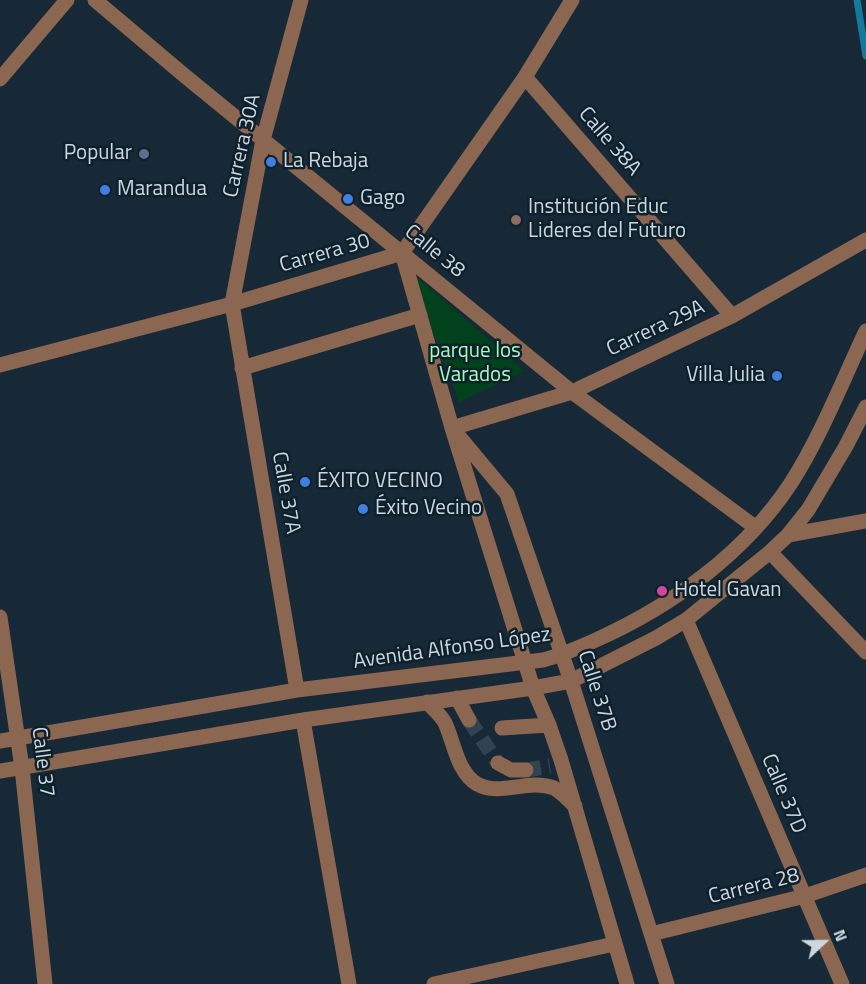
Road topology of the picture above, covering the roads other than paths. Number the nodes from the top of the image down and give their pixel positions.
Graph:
1 (68, 0) edge
2 (95, 0) edge
3 (301, 0) edge
4 (573, 0) edge
5 (525, 77) junction
6 (0, 79) edge
7 (263, 140) junction
8 (866, 240) edge
9 (402, 253) junction
10 (232, 304) junction
11 (420, 315) junction
12 (732, 316) junction
13 (866, 331) edge
14 (0, 365) edge
15 (242, 368) junction
16 (572, 392) junction
17 (866, 406) edge
18 (452, 428) junction
19 (866, 521) edge
20 (755, 527) junction
21 (788, 535) junction
22 (770, 552) junction
23 (0, 617) edge
24 (686, 620) junction
25 (866, 652) edge
26 (562, 655) junction
27 (525, 663) junction
28 (571, 681) junction
29 (533, 688) junction
30 (297, 690) junction
31 (457, 698) junction
32 (427, 702) junction
33 (303, 720) junction
34 (469, 720) tunnel mouth
35 (549, 726) junction
36 (502, 728) dead end
37 (18, 738) junction
38 (0, 741) edge
39 (498, 763) tunnel mouth
40 (22, 768) junction
41 (526, 770) tunnel mouth
42 (0, 771) edge
43 (575, 806) junction
44 (866, 875) edge
45 (805, 896) junction
46 (651, 934) junction
47 (614, 944) junction
48 (45, 984) edge
49 (349, 984) edge
50 (434, 984) edge
51 (627, 984) edge
52 (667, 984) edge
53 (842, 984) edge

1 - 6 street
2 - 7 street, Calle 38
3 - 7 street, Carrera 30A
4 - 5 street, Carrera 30
5 - 9 street, Carrera 30
5 - 12 street, Calle 38A
7 - 9 street, Calle 38
7 - 10 street, Carrera 30A
8 - 12 street, Carrera 29A
9 - 10 street, Carrera 30
9 - 11 street, Calle 37B
9 - 16 street, Calle 38
10 - 14 street, Carrera 30
10 - 15 street, Calle 37A
11 - 15 street
11 - 18 street, Calle 37B
12 - 16 street, Carrera 29A
13 - 20 street, Avenida Alfonso López
15 - 30 street, Calle 37A
16 - 18 street, Carrera 29A
16 - 20 street, Calle 38
17 - 21 street
18 - 26 street, Calle 37B
18 - 27 street, Calle 37B
19 - 21 street
20 - 26 street, Avenida Alfonso López
21 - 22 street
22 - 24 street
22 - 25 street
23 - 37 street, Calle 37
24 - 28 street
24 - 45 street, Calle 37D
26 - 27 street, Avenida Alfonso López
26 - 28 street, Calle 37B
27 - 29 street, Calle 37B
27 - 30 street, Avenida Alfonso López
28 - 29 street
28 - 46 street, Calle 37B
29 - 31 street
29 - 35 street, Calle 37B
30 - 37 street, Avenida Alfonso López
31 - 32 street
31 - 34 street
32 - 33 street
32 - 43 street
33 - 40 street
33 - 49 street
35 - 36 street
35 - 43 street, Calle 37B
37 - 38 street, Avenida Alfonso López
37 - 40 street, Calle 37
39 - 41 street
40 - 42 street
40 - 48 street, Calle 37
43 - 47 street, Calle 37B
44 - 45 street, Carrera 28
45 - 46 street, Carrera 28
45 - 53 street, Calle 37D
46 - 52 street, Calle 37B
47 - 50 street
47 - 51 street, Calle 37B

